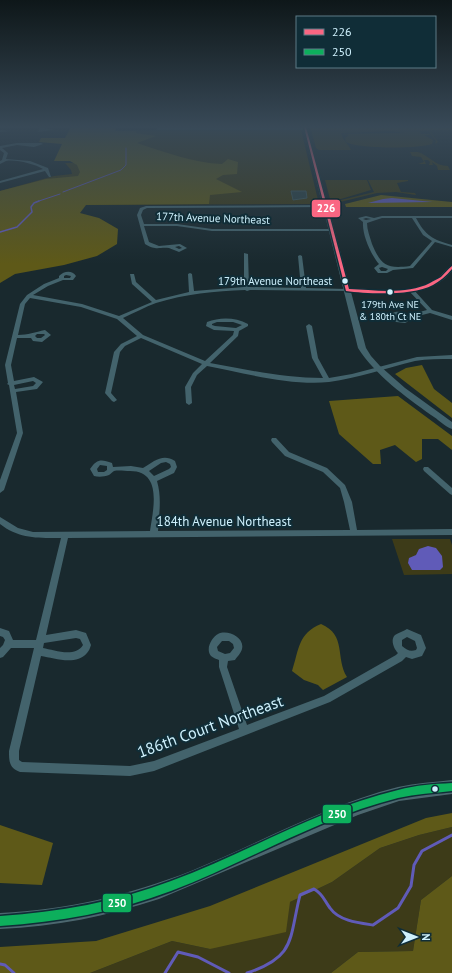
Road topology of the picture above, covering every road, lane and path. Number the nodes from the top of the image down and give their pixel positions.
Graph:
1 (34, 172) edge
2 (48, 172) edge
3 (317, 172) edge
4 (50, 176) dead end
5 (0, 182) edge
6 (326, 206) junction
7 (413, 217) junction
8 (452, 217) edge
9 (368, 220) junction
10 (142, 225) junction
11 (332, 230) junction
12 (434, 241) junction
13 (452, 246) edge
14 (173, 248) dead end
15 (246, 254) dead end
16 (300, 256) dead end
17 (381, 265) junction
18 (452, 267) edge
19 (393, 268) junction
20 (190, 274) dead end
21 (132, 275) dead end
22 (62, 279) dead end
23 (247, 290) junction
24 (304, 290) junction
25 (347, 290) junction
26 (410, 290) junction
27 (192, 293) junction
28 (29, 296) junction
29 (155, 302) junction
30 (430, 311) junction
31 (408, 317) dead end
32 (119, 318) junction
33 (452, 318) edge
34 (309, 326) dead end
35 (237, 330) junction
36 (32, 336) dead end
37 (142, 336) junction
38 (15, 337) junction
39 (452, 357) edge
40 (207, 364) junction
41 (379, 370) junction
42 (327, 380) junction
43 (114, 400) dead end
44 (189, 403) dead end
45 (452, 426) edge
46 (274, 440) dead end
47 (111, 469) dead end
48 (426, 469) dead end
49 (144, 471) junction
50 (153, 480) junction
51 (0, 490) edge
52 (452, 492) edge
53 (0, 520) edge
54 (354, 532) junction
55 (452, 532) edge
56 (154, 533) junction
57 (65, 535) junction
58 (0, 632) edge
59 (9, 644) junction
60 (39, 645) junction
61 (404, 653) dead end
62 (0, 654) edge
63 (224, 658) dead end
64 (244, 730) junction
65 (452, 787) edge
66 (0, 921) edge

1 - 5 street
2 - 4 street
3 - 6 street
6 - 10 street
6 - 11 street
7 - 8 street
7 - 9 street
7 - 12 street
9 - 9 street
9 - 17 street
10 - 11 street, 177th Avenue Northeast
10 - 14 street
11 - 25 street
12 - 13 street
12 - 19 street
15 - 23 street
16 - 24 street
17 - 19 street
17 - 19 street
18 - 26 street, 179th Avenue Northeast
20 - 27 street
21 - 29 street
22 - 28 street
23 - 24 street, 179th Avenue Northeast
23 - 27 street, 179th Avenue Northeast
24 - 25 street, 179th Avenue Northeast
25 - 26 street, 179th Avenue Northeast
25 - 41 street
26 - 30 street
27 - 29 street, 179th Avenue Northeast
28 - 32 street
28 - 38 street
29 - 32 street, 179th Avenue Northeast
30 - 31 street
30 - 33 street
32 - 37 street
34 - 42 street
35 - 35 street
35 - 40 street
36 - 38 street
37 - 40 street
37 - 43 street
38 - 51 street
39 - 41 street
40 - 42 street
40 - 44 street
41 - 42 street
41 - 45 street
46 - 54 street
47 - 49 street
48 - 52 street
49 - 50 street
49 - 50 street
50 - 56 street
53 - 57 street, 184th Avenue Northeast
54 - 55 street, 184th Avenue Northeast
54 - 56 street, 184th Avenue Northeast
56 - 57 street, 184th Avenue Northeast
57 - 60 street
58 - 59 street
59 - 60 street
59 - 62 street
60 - 64 street, 186th Court Northeast
61 - 64 street, 186th Court Northeast
63 - 64 street
65 - 66 main road

